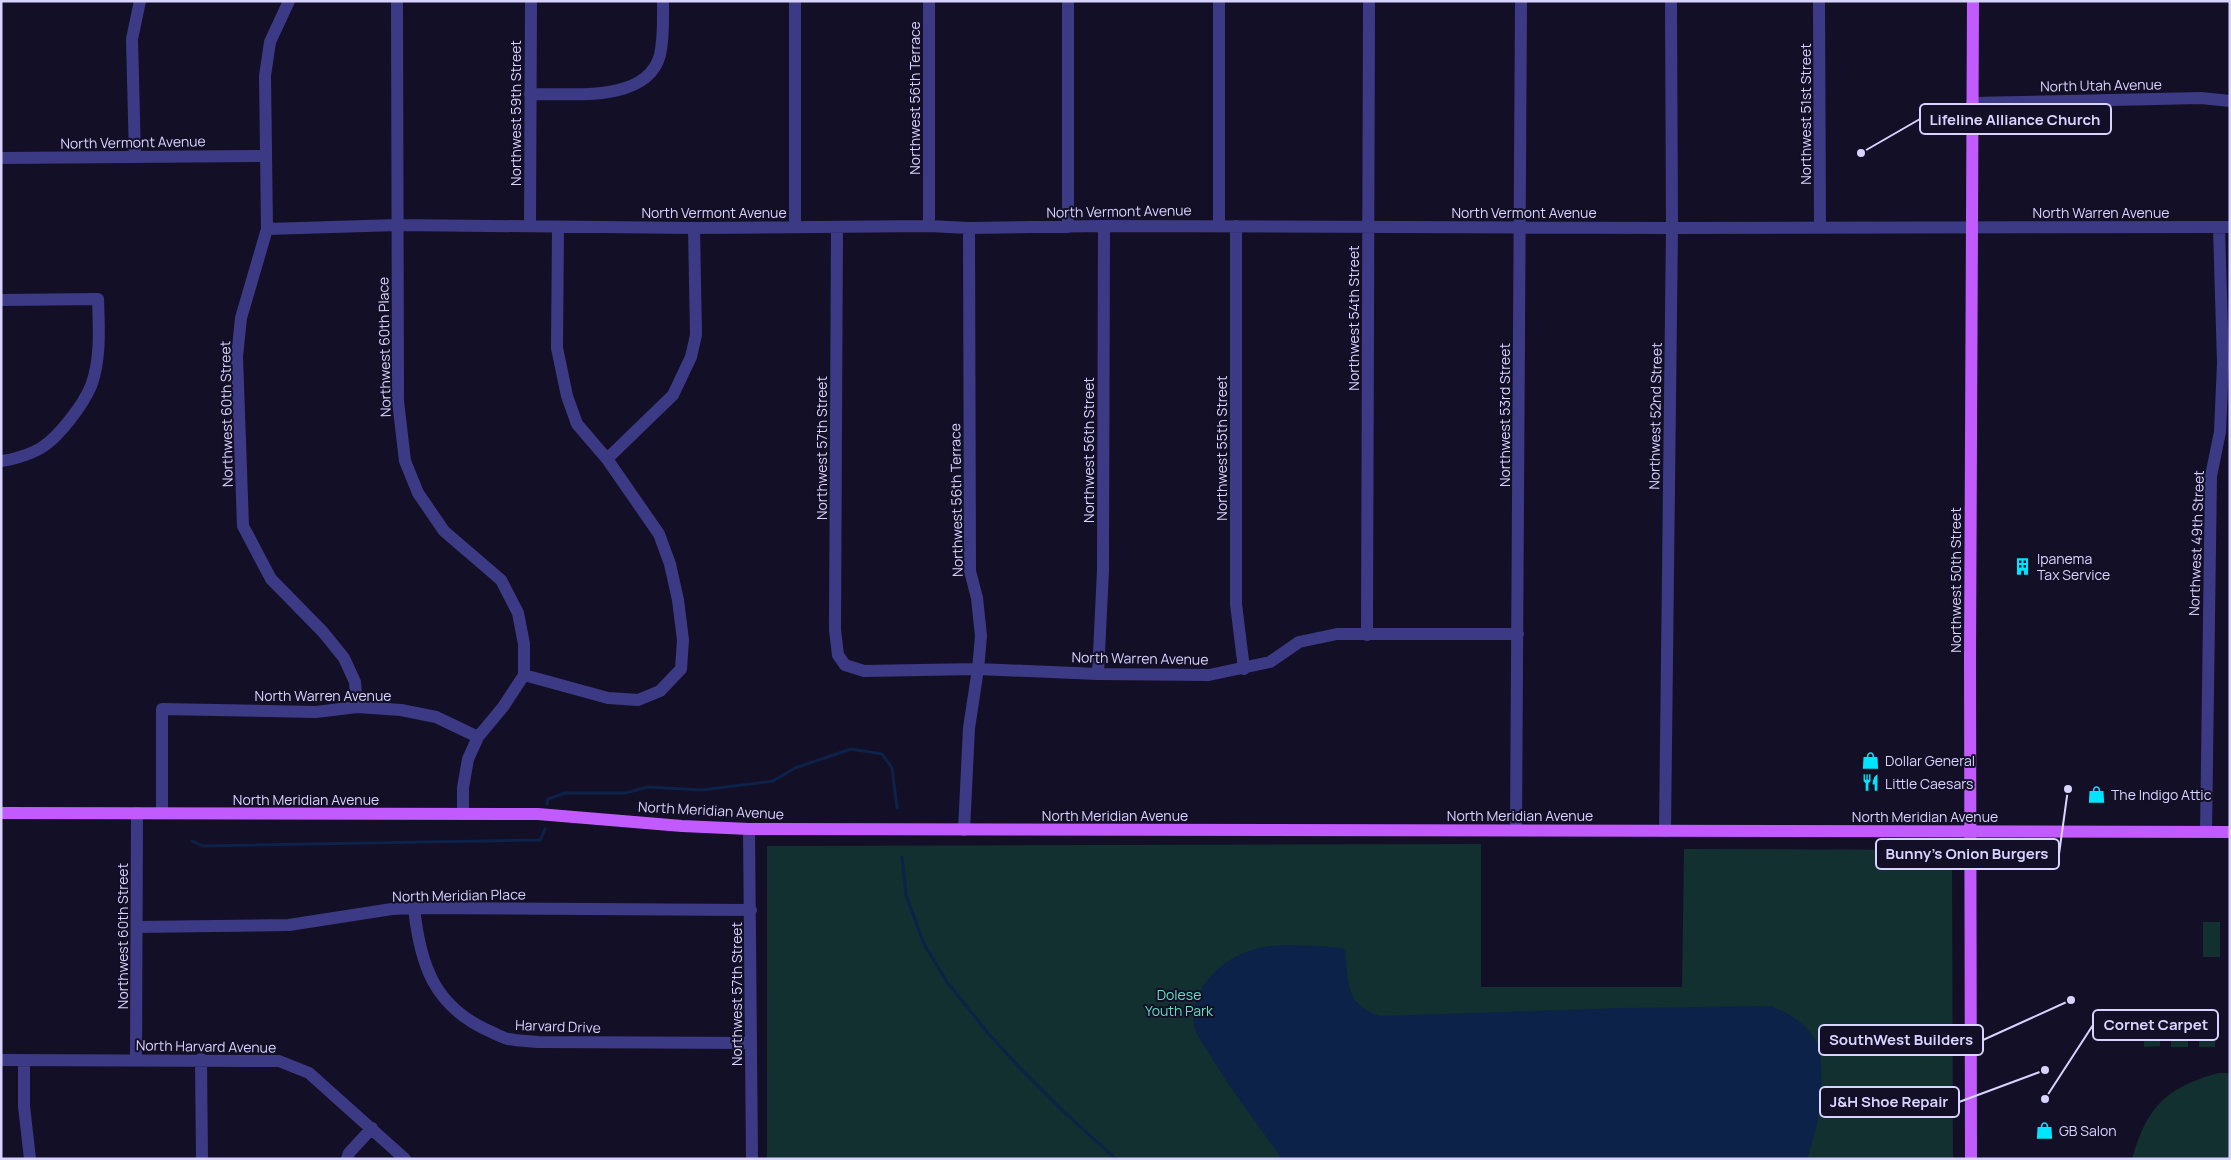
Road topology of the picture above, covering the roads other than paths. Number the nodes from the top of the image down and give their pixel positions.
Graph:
1 (140, 1) edge
2 (289, 1) edge
3 (397, 1) edge
4 (531, 1) edge
5 (663, 1) edge
6 (795, 1) edge
7 (930, 1) edge
8 (1068, 1) edge
9 (1220, 1) edge
10 (1369, 1) edge
11 (1520, 1) edge
12 (1671, 1) edge
13 (1819, 1) edge
14 (1972, 1) edge
15 (530, 94) junction
16 (2230, 101) edge
17 (1972, 103) junction
18 (265, 156) junction
19 (135, 157) junction
20 (1, 158) edge
21 (398, 225) junction
22 (530, 226) junction
23 (795, 226) junction
24 (930, 226) junction
25 (1104, 226) junction
26 (1219, 226) junction
27 (1236, 226) junction
28 (558, 227) junction
29 (1068, 227) junction
30 (1368, 227) junction
31 (1520, 227) junction
32 (1820, 227) junction
33 (1971, 227) junction
34 (2224, 227) edge
35 (694, 228) junction
36 (836, 228) junction
37 (969, 228) junction
38 (1672, 228) junction
39 (267, 229) junction
40 (1, 300) edge
41 (607, 459) junction
42 (1, 461) edge
43 (1518, 634) junction
44 (1367, 635) junction
45 (845, 666) joint
46 (978, 669) junction
47 (1244, 669) junction
48 (524, 674) junction
49 (1098, 674) junction
50 (357, 707) junction
51 (478, 737) junction
52 (1, 813) edge
53 (162, 813) junction
54 (137, 814) junction
55 (463, 814) junction
56 (749, 828) junction
57 (1516, 829) junction
58 (964, 830) junction
59 (1665, 831) junction
60 (1971, 831) junction
61 (2206, 832) junction
62 (2230, 832) edge
63 (414, 908) junction
64 (751, 910) junction
65 (137, 927) junction
66 (751, 1043) junction
67 (1, 1060) edge
68 (24, 1060) junction
69 (136, 1060) junction
70 (201, 1060) junction
71 (372, 1128) junction
72 (30, 1159) edge
73 (202, 1159) edge
74 (347, 1159) edge
75 (404, 1159) edge
76 (752, 1159) edge
77 (1971, 1159) edge

1 - 19 street
2 - 18 street, Northwest 60th Street
3 - 21 street, Northwest 60th Place
4 - 15 street, Northwest 59th Street
5 - 15 street
6 - 23 street
7 - 24 street, Northwest 56th Terrace
8 - 29 street
9 - 26 street
10 - 30 street, Northwest 54th Street
11 - 31 street, Northwest 53rd Street
12 - 38 street, Northwest 52nd Street
13 - 32 street, Northwest 51st Street
14 - 17 main road, Northwest 50th Street
15 - 22 street, Northwest 59th Street
16 - 17 street, North Utah Avenue
17 - 33 main road, Northwest 50th Street
18 - 19 street, North Vermont Avenue
18 - 39 street, Northwest 60th Street
19 - 20 street, North Vermont Avenue
21 - 22 street, North Vermont Avenue
21 - 39 street, North Vermont Avenue
21 - 48 street, Northwest 60th Place
22 - 28 street, North Vermont Avenue
23 - 35 street, North Vermont Avenue
23 - 36 street, North Vermont Avenue
24 - 36 street, North Vermont Avenue
24 - 37 street, North Vermont Avenue
25 - 26 street, North Vermont Avenue
25 - 29 street, North Vermont Avenue
25 - 49 street, Northwest 56th Street
26 - 27 street, North Vermont Avenue
27 - 30 street, North Vermont Avenue
27 - 47 street, Northwest 55th Street
28 - 35 street, North Vermont Avenue
28 - 41 street
29 - 37 street, North Vermont Avenue
30 - 31 street, North Vermont Avenue
30 - 44 street, Northwest 54th Street
31 - 38 street, North Vermont Avenue
31 - 43 street, Northwest 53rd Street
32 - 33 street, North Vermont Avenue
32 - 38 street, North Vermont Avenue
33 - 34 street, North Warren Avenue
33 - 60 main road, Northwest 50th Street
34 - 61 street, Northwest 49th Street
35 - 41 street
36 - 45 street, Northwest 57th Street
37 - 46 street, Northwest 56th Terrace
38 - 59 street, Northwest 52nd Street
39 - 50 street, Northwest 60th Street
40 - 42 street
41 - 48 street
43 - 44 street, North Warren Avenue
43 - 57 street, Northwest 53rd Street
44 - 47 street, North Warren Avenue
45 - 46 street, North Warren Avenue
46 - 49 street, North Warren Avenue
46 - 58 street, Northwest 56th Terrace
47 - 49 street, North Warren Avenue
48 - 51 street
50 - 51 street, North Warren Avenue
50 - 53 street, North Warren Avenue
51 - 55 street
52 - 54 main road, North Meridian Avenue
53 - 54 main road, North Meridian Avenue
53 - 55 main road, North Meridian Avenue
54 - 65 street, Northwest 60th Street
55 - 56 main road, North Meridian Avenue
56 - 58 main road, North Meridian Avenue
56 - 64 street, Northwest 57th Street
57 - 58 main road, North Meridian Avenue
57 - 59 main road, North Meridian Avenue
59 - 60 main road, North Meridian Avenue
60 - 61 main road, North Meridian Avenue
60 - 77 main road, Northwest 50th Street
61 - 62 main road, North Meridian Avenue
63 - 64 street, North Meridian Place
63 - 65 street, North Meridian Place
63 - 66 street, Harvard Drive
64 - 66 street, Northwest 57th Street
65 - 69 street, Northwest 60th Street
66 - 76 street, Northwest 57th Street
67 - 68 street, North Harvard Avenue
68 - 69 street, North Harvard Avenue
68 - 72 street
69 - 70 street, North Harvard Avenue
70 - 71 street, North Harvard Avenue
70 - 73 street
71 - 74 street
71 - 75 street, North Harvard Avenue

